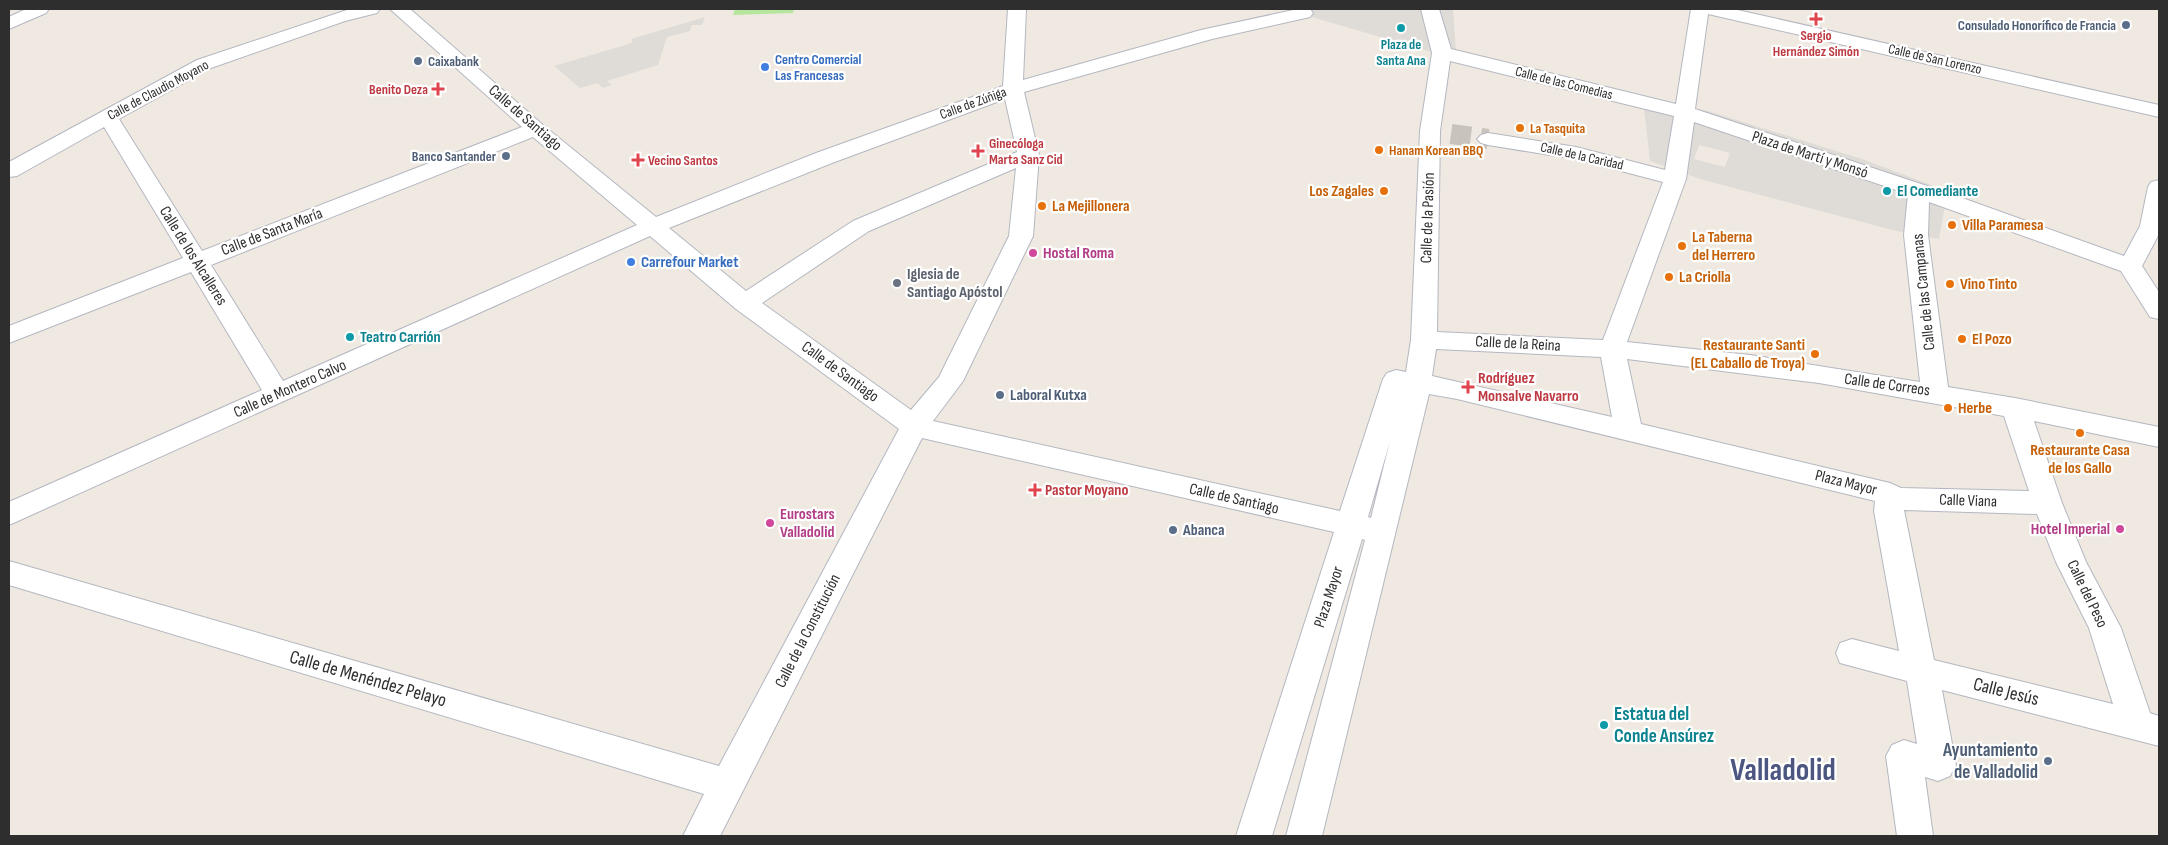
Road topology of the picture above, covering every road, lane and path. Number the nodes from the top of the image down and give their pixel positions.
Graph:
1 (40, 9) edge
2 (371, 9) edge
3 (400, 9) edge
4 (1017, 9) edge
5 (1430, 9) edge
6 (1700, 9) edge
7 (1710, 9) edge
8 (1304, 13) dead end
9 (9, 24) edge
10 (1442, 53) junction
11 (1013, 89) junction
12 (2159, 110) edge
13 (1686, 113) junction
14 (108, 117) junction
15 (536, 129) junction
16 (1488, 139) tunnel mouth
17 (1028, 155) junction
18 (9, 171) edge
19 (1676, 175) junction
20 (2159, 186) edge
21 (1919, 191) junction
22 (653, 226) junction
23 (196, 262) junction
24 (2130, 266) junction
25 (745, 303) junction
26 (2159, 311) edge
27 (9, 335) edge
28 (1424, 340) junction
29 (1612, 349) junction
30 (1418, 383) junction
31 (1935, 392) junction
32 (278, 394) junction
33 (2015, 407) junction
34 (914, 426) junction
35 (1630, 432) junction
36 (2159, 437) edge
37 (1888, 499) junction
38 (2047, 503) junction
39 (9, 514) edge
40 (1350, 525) junction
41 (1382, 532) junction
42 (9, 574) edge
43 (1852, 653) dead end
44 (1920, 670) junction
45 (2148, 728) edge
46 (728, 785) junction
47 (701, 836) edge
48 (1254, 836) edge
49 (1304, 836) edge
50 (1915, 836) edge

1 - 9 street
2 - 14 street, Calle de Claudio Moyano
3 - 15 street, Calle de Santiago
4 - 11 street, Calle de la Constitución
5 - 10 street
6 - 13 street
7 - 12 street, Calle de San Lorenzo
8 - 11 street, Calle de Zúñiga
10 - 13 street, Calle de las Comedias
10 - 28 street, Calle de la Pasión
11 - 17 street, Calle de la Constitución
11 - 22 street, Calle de Zúñiga
13 - 19 street
13 - 21 street, Plaza de Martí y Monsó
14 - 18 street, Calle de Claudio Moyano
14 - 23 street, Calle de los Alcalleres
15 - 22 street, Calle de Santiago
15 - 23 street, Calle de Santa María
16 - 19 street, Calle de la Caridad
17 - 25 street
17 - 34 street, Calle de la Constitución
19 - 29 street
20 - 24 street
21 - 24 street, Plaza de Martí y Monsó
21 - 31 street, Calle de las Campanas
22 - 25 street, Calle de Santiago
22 - 32 street, Calle de Montero Calvo
23 - 27 street, Calle de Santa María
23 - 32 street, Calle de los Alcalleres
24 - 26 street
25 - 34 street, Calle de Santiago
28 - 29 street, Calle de la Reina
28 - 30 street, Calle de la Pasión
29 - 31 street, Calle de Correos
29 - 35 street
30 - 35 street, Plaza Mayor
30 - 40 street, Plaza Mayor
30 - 41 street, Plaza Mayor
31 - 33 street, Calle de Correos
32 - 39 street, Calle de Montero Calvo
33 - 36 street, Calle de Correos
33 - 38 street, Calle del Peso
34 - 40 street, Calle de Santiago
34 - 46 street, Calle de la Constitución
35 - 37 street, Plaza Mayor
37 - 38 street, Calle Viana
37 - 44 street, Plaza Mayor
38 - 45 street, Calle del Peso
40 - 41 street, Calle de Santiago
40 - 48 street, Plaza Mayor
41 - 49 street, Plaza Mayor
42 - 46 street, Calle de Menéndez Pelayo
43 - 44 street, Calle Jesús
44 - 45 street, Calle Jesús
44 - 50 street, Plaza Mayor
46 - 47 street, Calle de la Constitución

